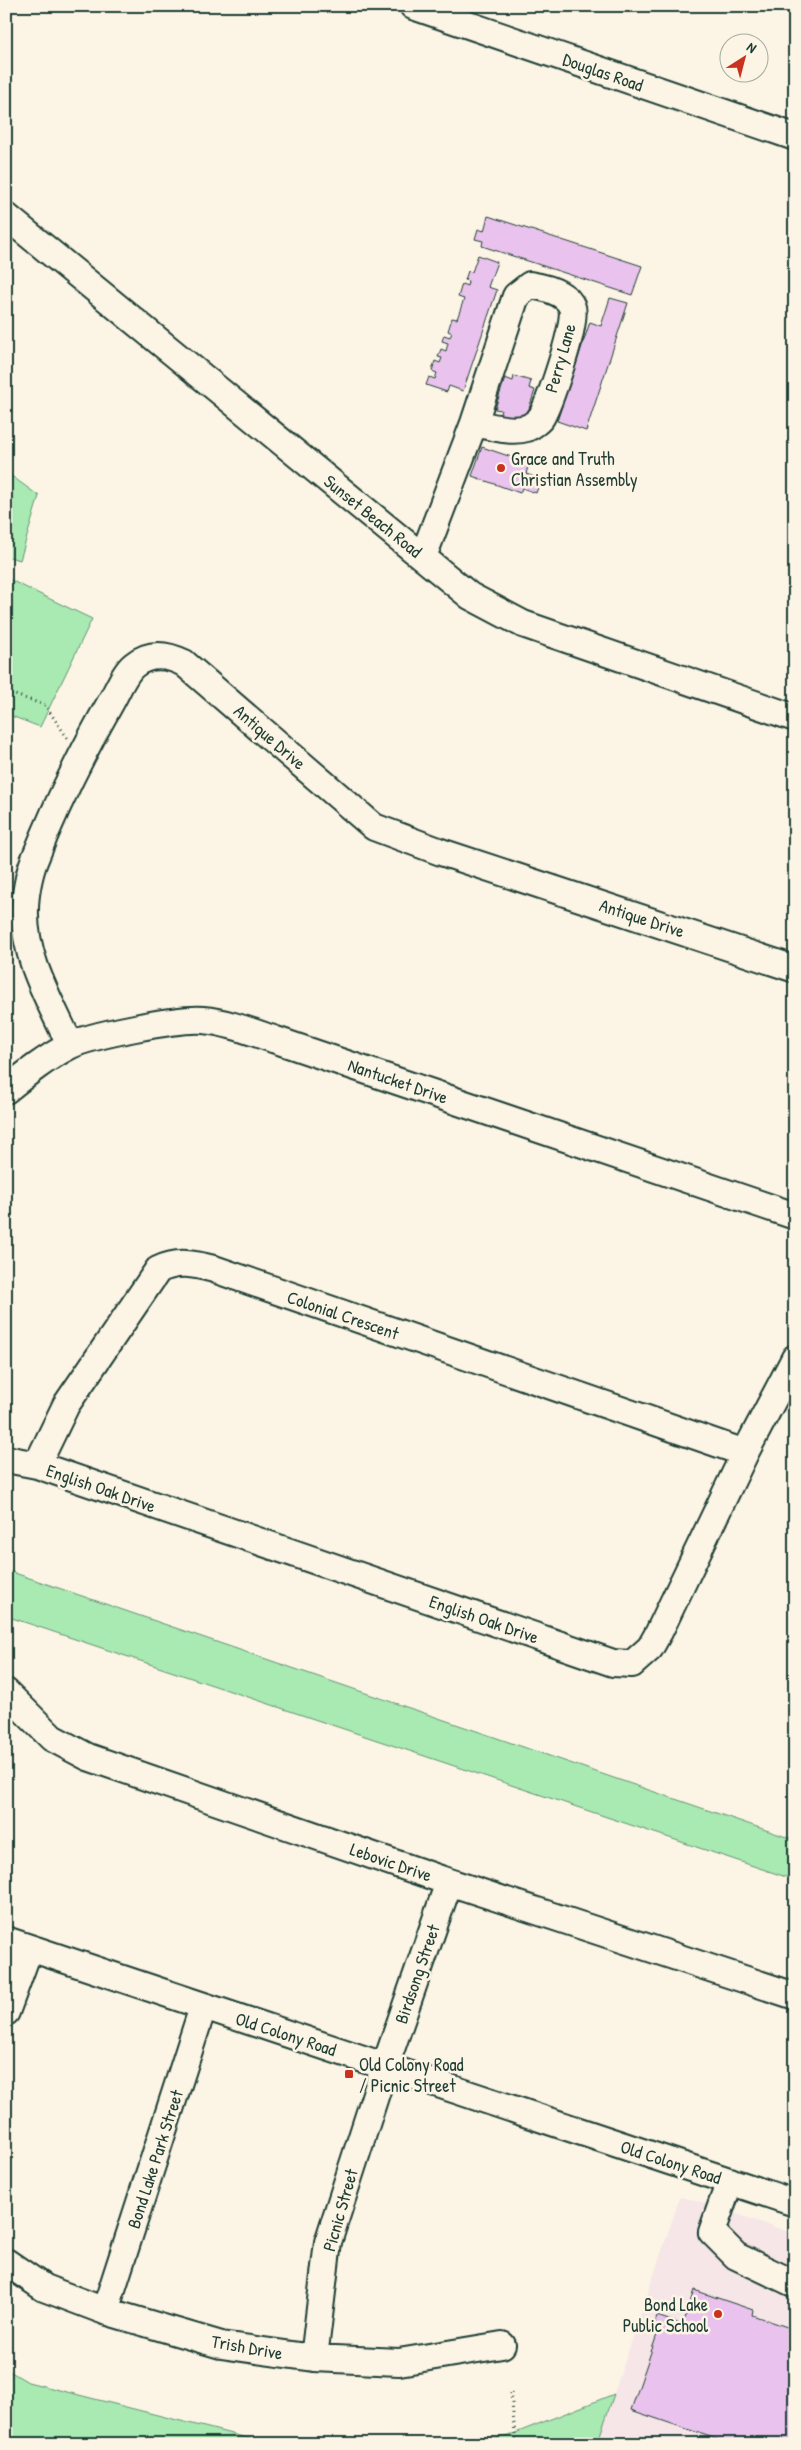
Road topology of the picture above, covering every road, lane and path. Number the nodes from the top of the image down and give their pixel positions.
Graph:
1 (412, 6) edge
2 (795, 137) edge
3 (6, 216) edge
4 (474, 423) junction
5 (423, 557) junction
6 (6, 692) edge
7 (795, 718) edge
8 (80, 757) junction
9 (795, 969) edge
10 (70, 1045) junction
11 (6, 1090) edge
12 (795, 1216) edge
13 (795, 1358) edge
14 (745, 1453) junction
15 (6, 1459) edge
16 (37, 1465) junction
17 (6, 1692) edge
18 (448, 1882) junction
19 (18, 1944) edge
20 (795, 1996) edge
21 (203, 2007) junction
22 (6, 2012) edge
23 (385, 2066) junction
24 (730, 2181) junction
25 (795, 2203) edge
26 (6, 2262) edge
27 (795, 2284) edge
28 (105, 2311) junction
29 (502, 2345) dead end
30 (314, 2358) junction
31 (510, 2393) dead end
32 (516, 2444) edge

1 - 2 street, Douglas Road
3 - 5 street, Sunset Beach Road
4 - 4 street, Perry Lane
4 - 5 street, Perry Lane
5 - 7 street, Sunset Beach Road
6 - 8 path
8 - 9 street, Antique Drive
8 - 10 street, Antique Drive
10 - 11 street, Nantucket Drive
10 - 12 street, Nantucket Drive
13 - 14 street, English Oak Drive
14 - 16 street, Colonial Crescent
14 - 16 street, English Oak Drive
15 - 16 street, English Oak Drive
17 - 18 street, Lebovic Drive
18 - 20 street, Lebovic Drive
18 - 23 street, Birdsong Street
19 - 21 street, Old Colony Road
19 - 22 street
21 - 23 street, Old Colony Road
21 - 28 street, Bond Lake Park Street
23 - 24 street, Old Colony Road
23 - 30 street, Picnic Street
24 - 25 street, Old Colony Road
24 - 27 street
26 - 28 street, Trish Drive
28 - 30 street, Trish Drive
29 - 30 street, Trish Drive
31 - 32 path

